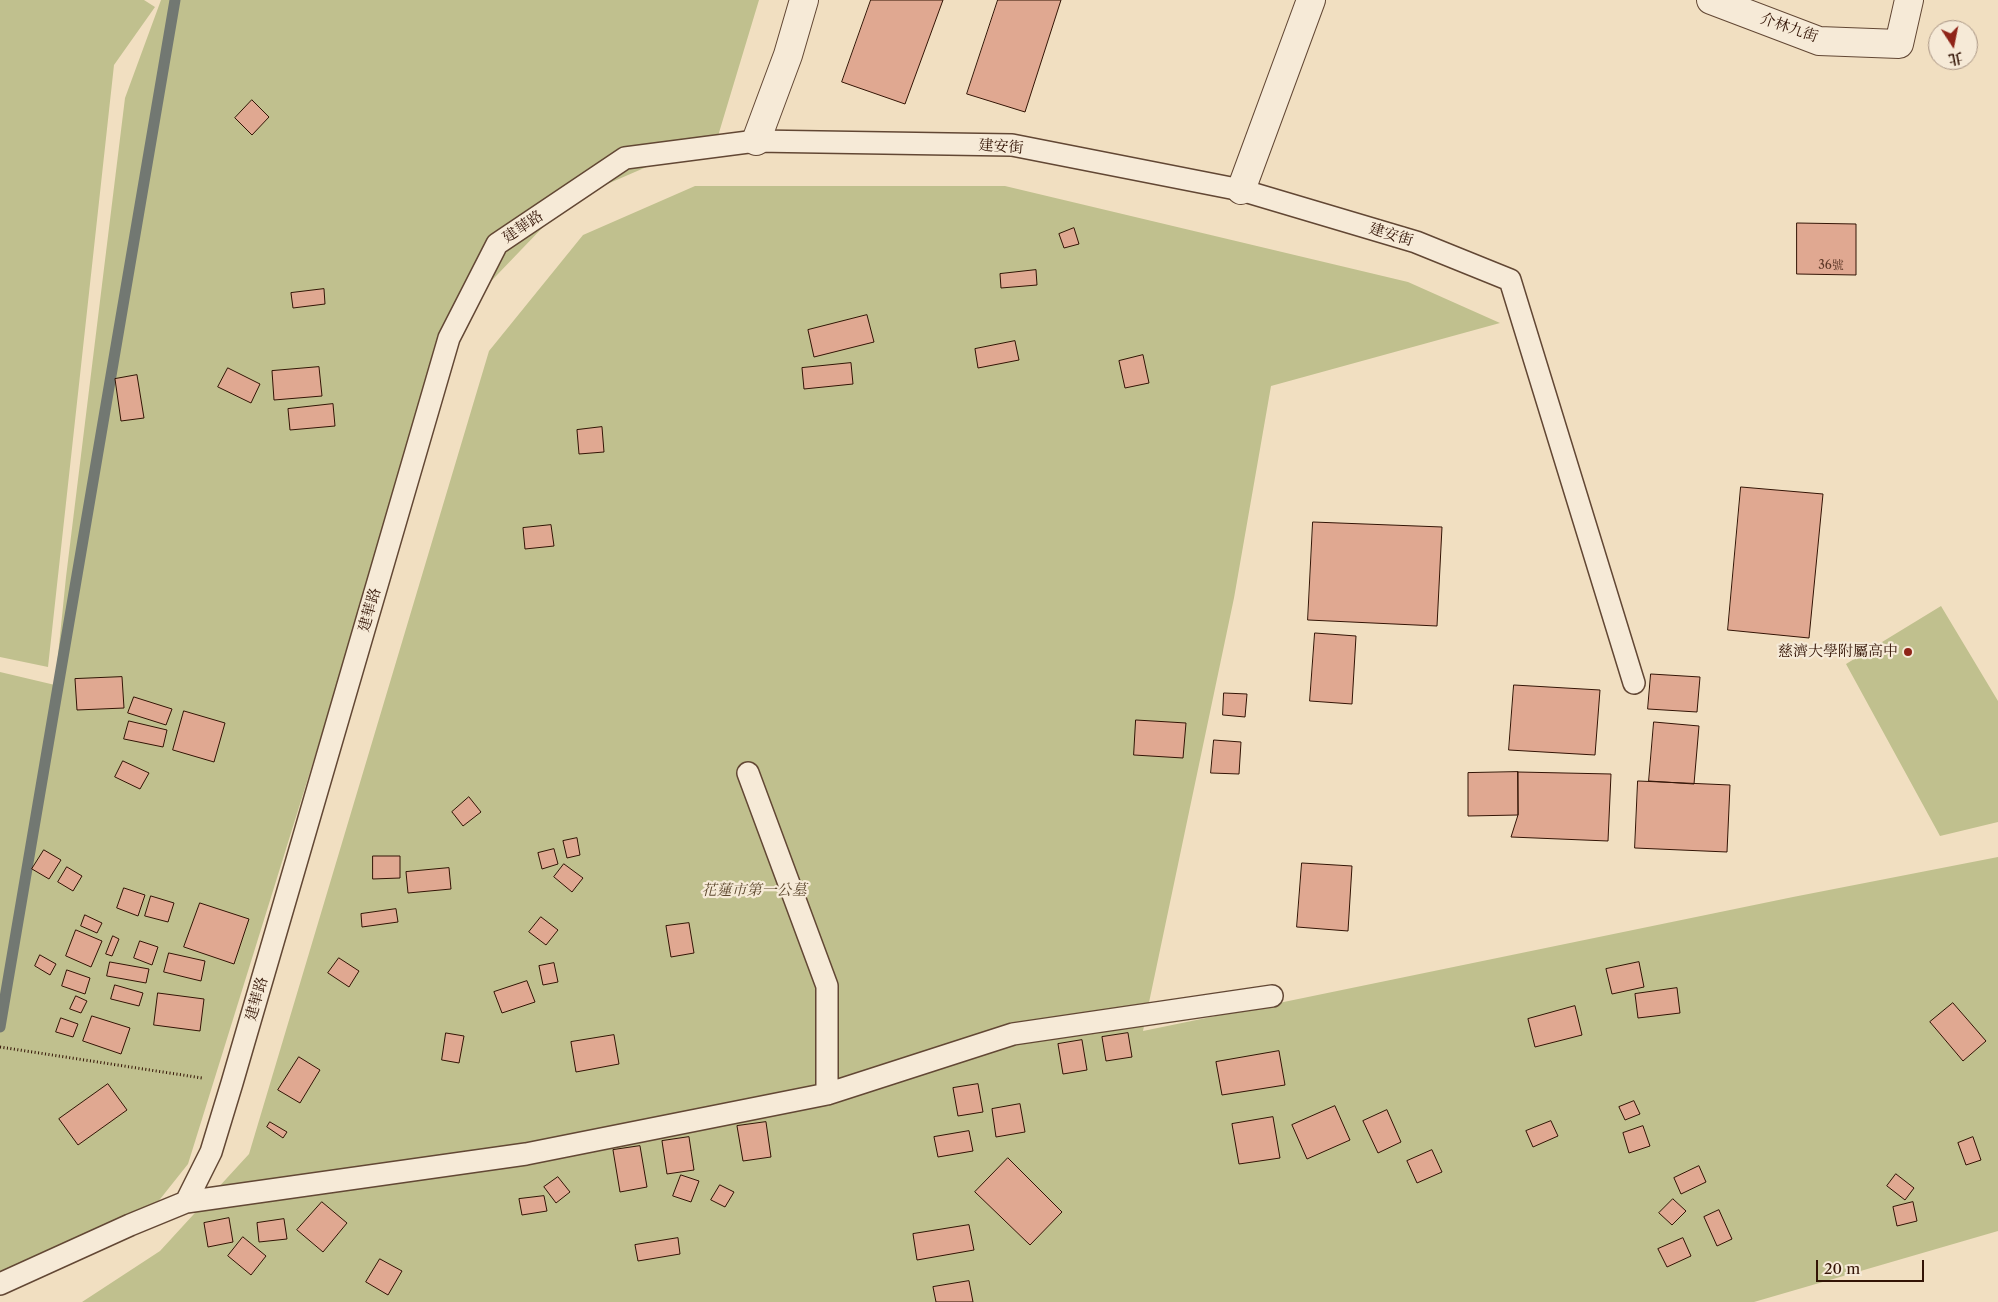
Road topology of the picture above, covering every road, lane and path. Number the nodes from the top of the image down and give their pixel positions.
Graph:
1 (804, 0) edge
2 (1311, 0) edge
3 (1711, 0) edge
4 (1908, 0) edge
5 (756, 141) junction
6 (1241, 190) junction
7 (1634, 683) dead end
8 (748, 773) dead end
9 (1272, 996) dead end
10 (0, 1047) edge
11 (232, 1083) junction
12 (827, 1094) junction
13 (186, 1202) junction
14 (0, 1284) edge

1 - 5 street
2 - 6 street
3 - 4 street, 介林九街
5 - 6 lane, 建安街
5 - 11 lane, 建華路
6 - 7 lane, 建安街
8 - 12 lane
9 - 12 lane
10 - 11 path
11 - 13 lane, 建華路
12 - 13 lane
13 - 14 lane

